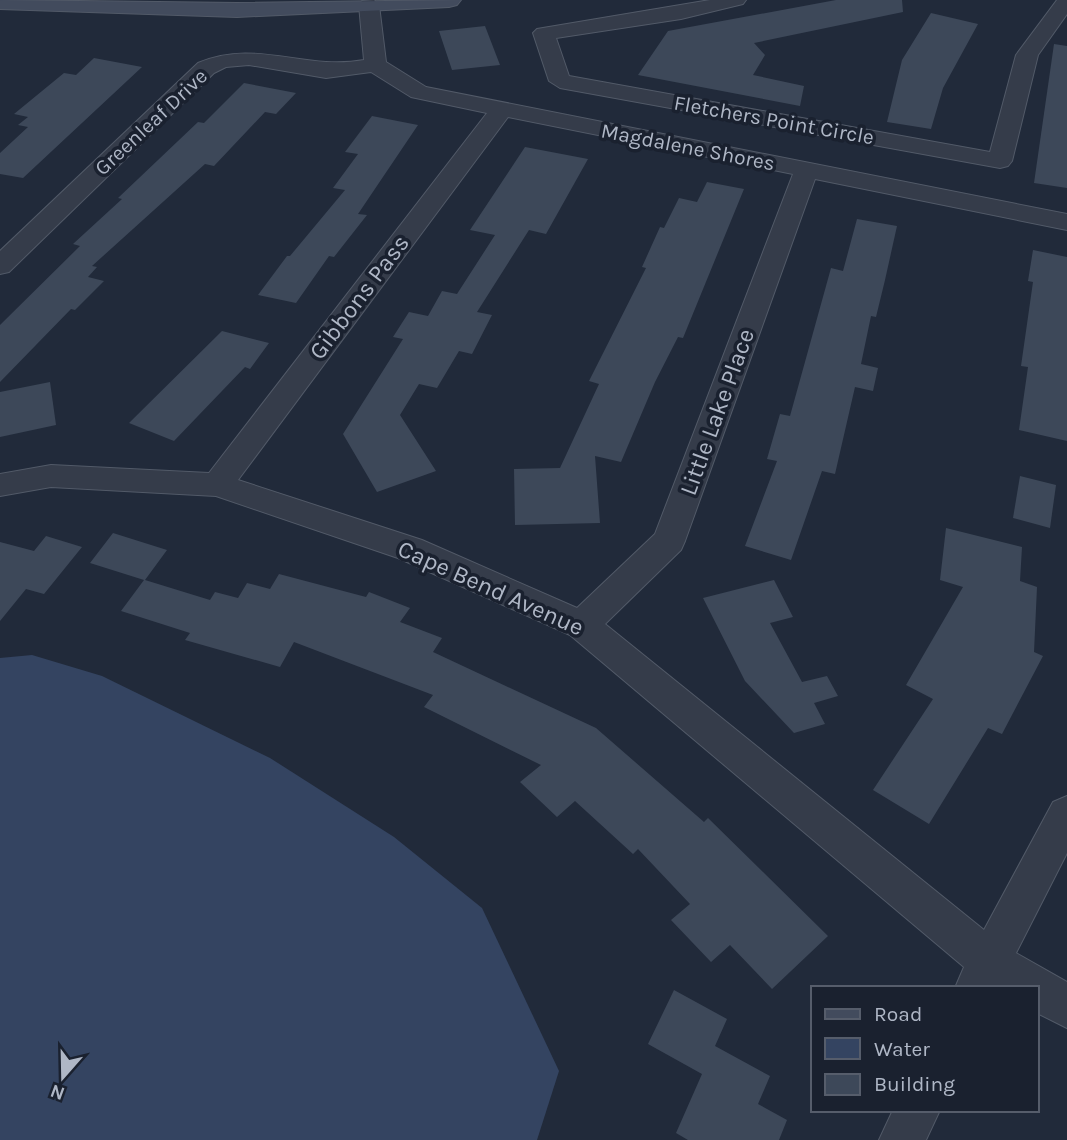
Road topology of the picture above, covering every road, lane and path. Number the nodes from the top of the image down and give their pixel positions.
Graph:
1 (449, 0) edge
2 (736, 0) edge
3 (1067, 0) edge
4 (0, 2) edge
5 (369, 5) junction
6 (677, 6) edge
7 (375, 65) junction
8 (501, 110) junction
9 (806, 171) junction
10 (1067, 222) edge
11 (0, 266) edge
12 (0, 485) edge
13 (217, 485) junction
14 (582, 625) junction
15 (1067, 814) edge
16 (982, 974) edge
17 (1028, 986) edge
18 (1039, 990) edge
19 (1067, 1006) edge
20 (916, 1112) edge
21 (902, 1140) edge

1 - 5 main road
2 - 6 street, Fletchers Point Circle
3 - 6 street, Fletchers Point Circle
4 - 5 main road
5 - 7 street
7 - 8 street, Magdalene Shores
7 - 11 street, Greenleaf Drive
8 - 9 street, Magdalene Shores
8 - 13 street, Gibbons Pass
9 - 10 street, Magdalene Shores
9 - 14 street, Little Lake Place
12 - 13 street, Cape Bend Avenue
13 - 14 street, Cape Bend Avenue
14 - 16 street, Cape Bend Avenue
15 - 16 street
16 - 17 street, Cape Bend Avenue
18 - 19 street, Cape Bend Avenue
20 - 21 street

